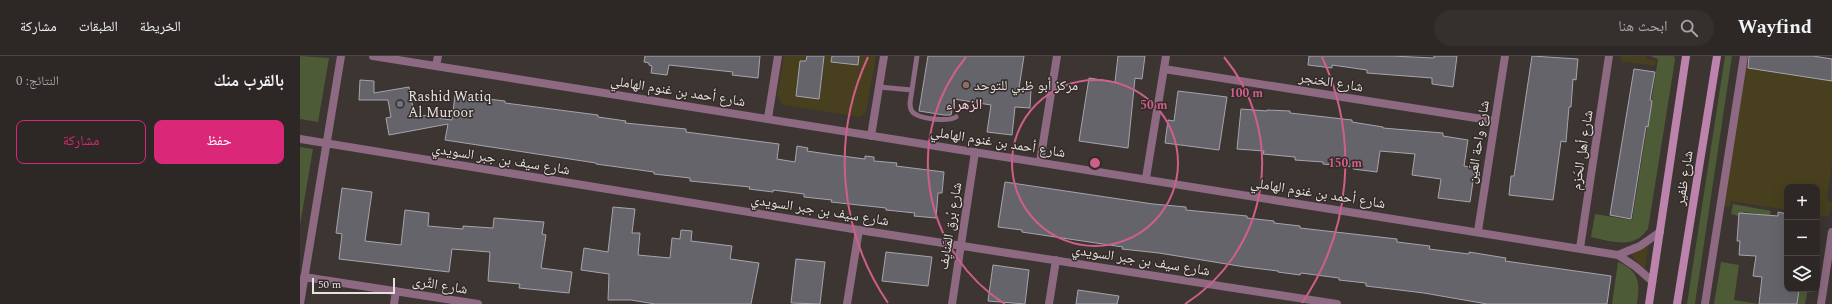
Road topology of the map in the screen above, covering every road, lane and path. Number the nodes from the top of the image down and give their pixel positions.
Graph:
1 (341, 56) edge
2 (373, 56) edge
3 (438, 56) edge
4 (778, 56) edge
5 (884, 56) edge
6 (917, 56) edge
7 (1057, 56) edge
8 (1166, 56) edge
9 (1505, 56) edge
10 (1610, 56) edge
11 (1686, 56) edge
12 (1717, 56) edge
13 (1744, 56) edge
14 (436, 66) junction
15 (1164, 69) junction
16 (879, 87) junction
17 (912, 90) junction
18 (956, 117) dead end
19 (768, 118) junction
20 (1495, 121) junction
21 (871, 136) junction
22 (300, 139) edge
23 (326, 144) junction
24 (975, 152) junction
25 (1040, 162) junction
26 (1146, 178) junction
27 (859, 230) junction
28 (1478, 231) junction
29 (1660, 232) junction
30 (1832, 232) edge
31 (961, 245) junction
32 (1580, 248) junction
33 (1618, 255) junction
34 (1056, 260) junction
35 (302, 278) edge
36 (1652, 282) junction
37 (396, 292) junction
38 (300, 304) edge
39 (394, 304) edge
40 (478, 304) edge
41 (848, 304) edge
42 (952, 304) edge
43 (1050, 304) edge
44 (1337, 304) edge
45 (1649, 304) edge
46 (1677, 304) edge
47 (1706, 304) edge
48 (1821, 304) edge

1 - 23 street
2 - 14 street, شارع أحمد بن غنوم الهاملي
3 - 14 street
4 - 19 street
5 - 16 street
6 - 17 lane
7 - 25 street
8 - 15 street
9 - 20 street, شارع واحة العَين
10 - 32 street, شارع أهل الحَزم
11 - 29 main road, شارع ظفير
12 - 46 main road, شارع ظفير
13 - 47 street
14 - 19 street, شارع أحمد بن غنوم الهاملي
15 - 20 street, شارع الخنجر
15 - 26 street
16 - 17 lane
16 - 21 street
17 - 18 lane
19 - 21 street, شارع أحمد بن غنوم الهاملي
20 - 28 street, شارع واحة العَين
21 - 24 street, شارع أحمد بن غنوم الهاملي
22 - 23 street, شارع سيف بن جبر السويدي
23 - 27 street, شارع سيف بن جبر السويدي
23 - 35 street
24 - 25 street, شارع أحمد بن غنوم الهاملي
24 - 31 street, شارع بُرق المَنايِف
25 - 26 street, شارع أحمد بن غنوم الهاملي
26 - 28 street, شارع أحمد بن غنوم الهاملي
27 - 31 street, شارع سيف بن جبر السويدي
27 - 41 street
28 - 32 street, شارع أحمد بن غنوم الهاملي
29 - 33 street
29 - 36 main road, شارع ظفير
30 - 48 street
31 - 34 street, شارع سيف بن جبر السويدي
31 - 42 street, شارع بُرق المَنايِف
32 - 33 street, شارع أحمد بن غنوم الهاملي
33 - 36 street, شارع أحمد بن غنوم الهاملي
34 - 43 street
34 - 44 street, شارع سيف بن جبر السويدي
35 - 37 street, شارع الثَّرى
35 - 38 street
36 - 45 main road, شارع ظفير
37 - 39 street
37 - 40 street, شارع الثَّرى

